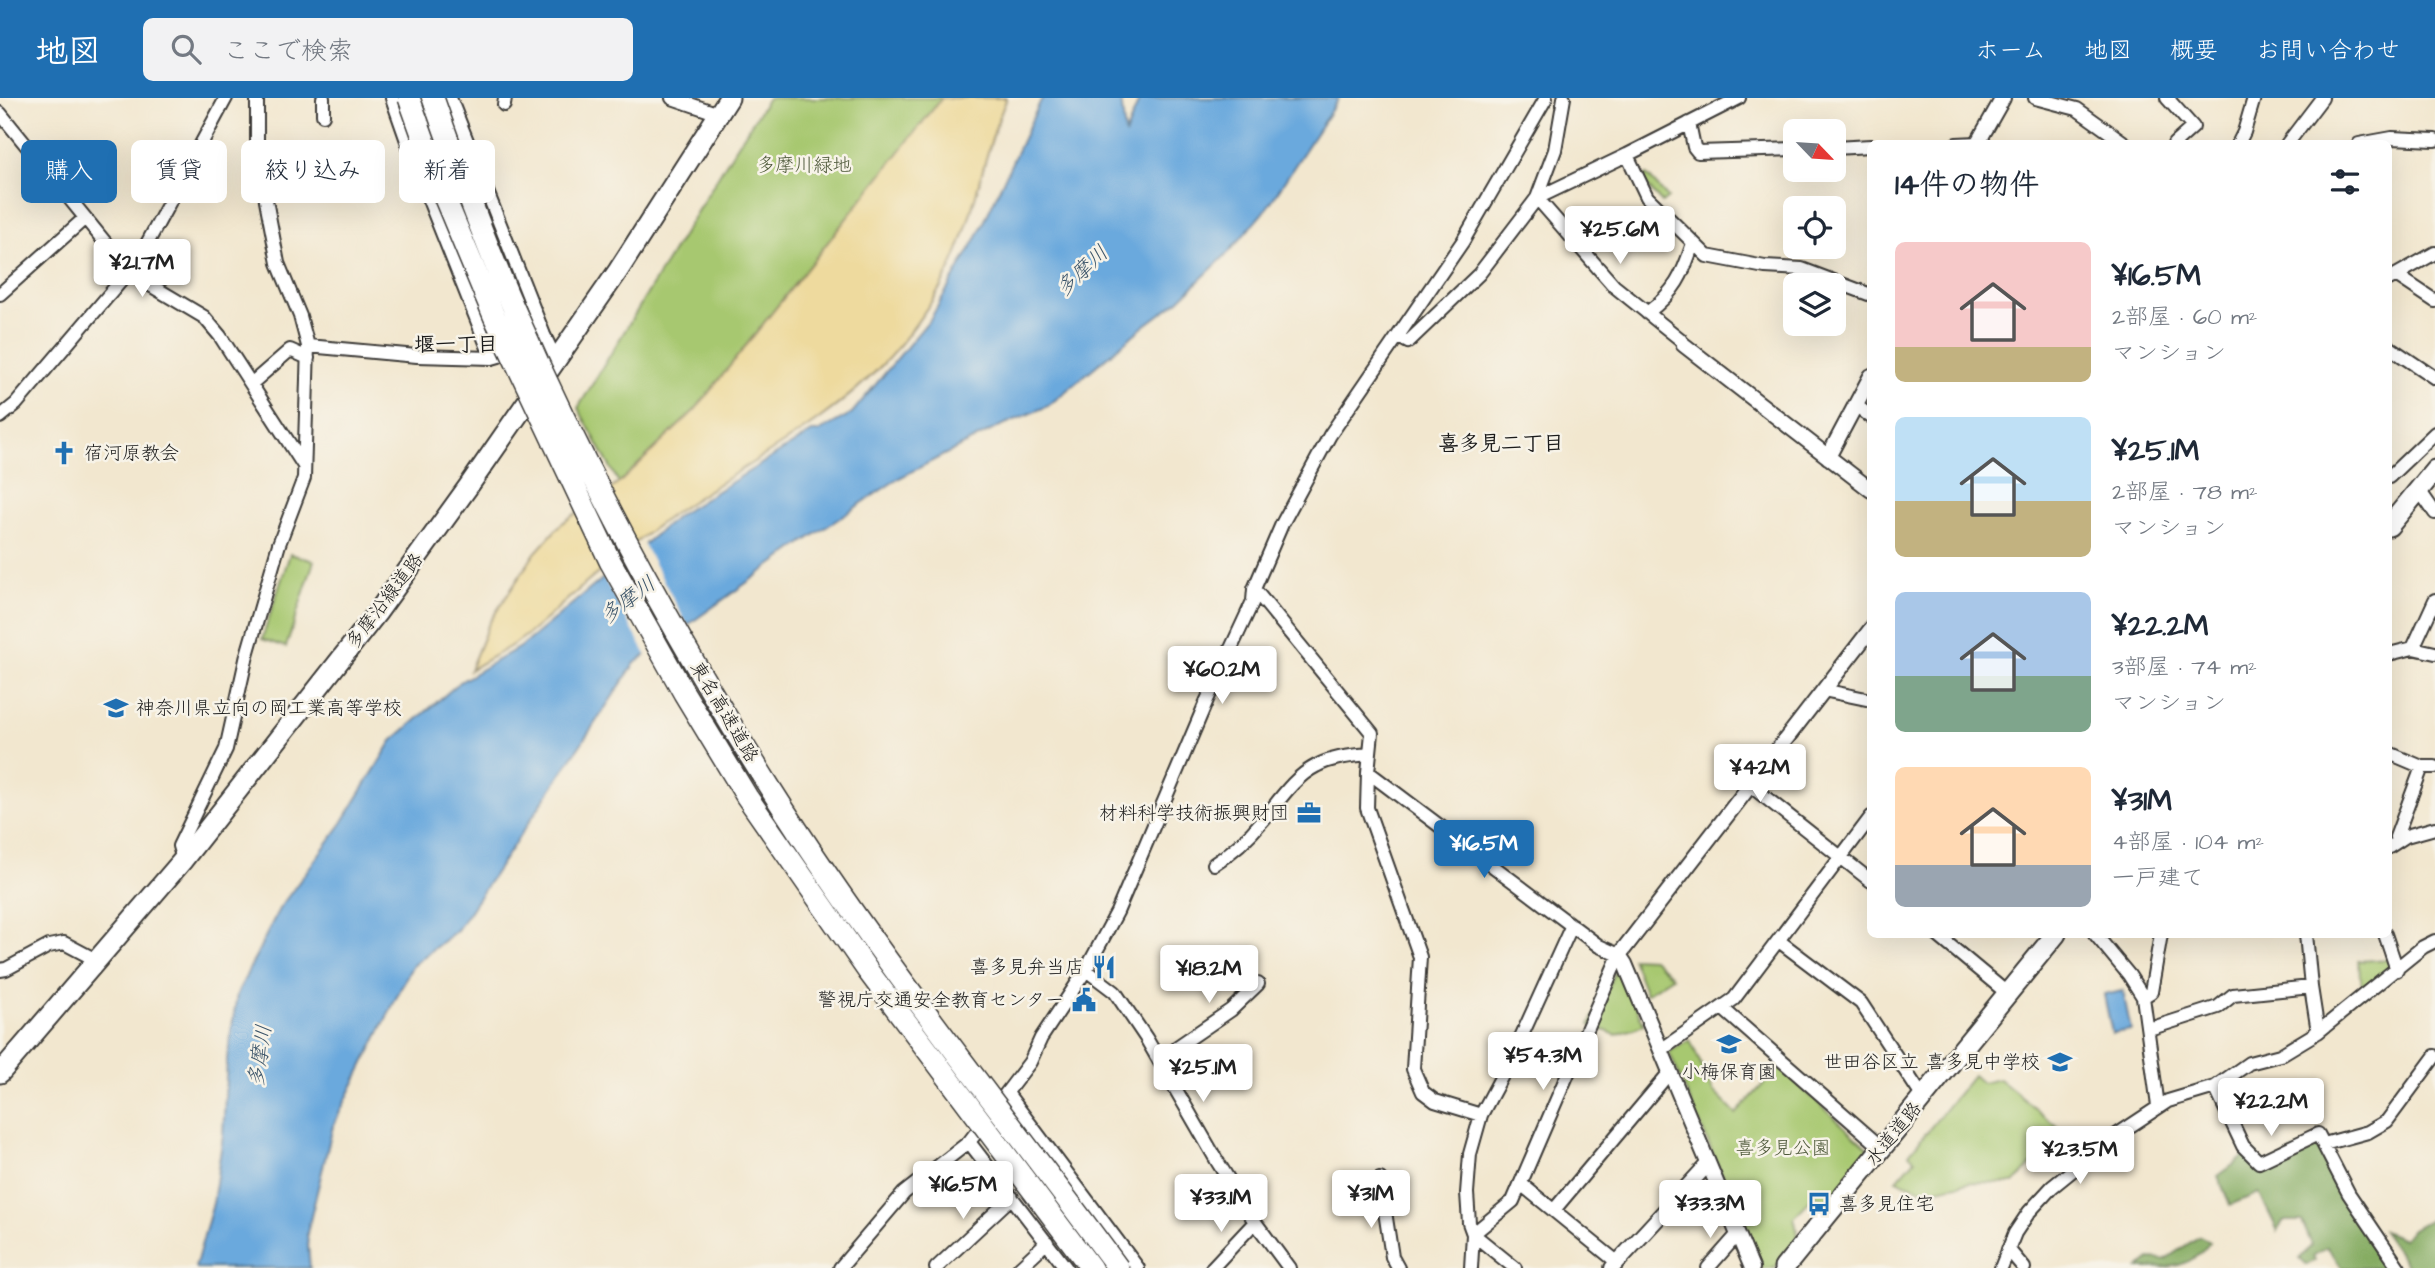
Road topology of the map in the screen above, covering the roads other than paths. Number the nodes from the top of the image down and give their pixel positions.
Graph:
1 (226, 98) edge
2 (257, 98) edge
3 (323, 98) edge
4 (392, 98) edge
5 (409, 98) edge
6 (433, 98) edge
7 (450, 98) edge
8 (672, 98) edge
9 (1546, 98) edge
10 (1564, 98) edge
11 (1739, 98) edge
12 (2035, 98) edge
13 (2167, 98) edge
14 (2254, 98) edge
15 (2322, 98) edge
16 (2000, 99) edge
17 (724, 106) edge
18 (0, 113) edge
19 (323, 115) dead end
20 (1689, 123) junction
21 (1980, 140) edge
22 (2121, 140) edge
23 (2178, 140) edge
24 (2240, 140) edge
25 (2290, 140) edge
26 (2381, 140) edge
27 (2435, 140) edge
28 (1867, 146) edge
29 (1846, 147) edge
30 (1783, 149) edge
31 (1628, 155) junction
32 (1537, 198) junction
33 (85, 218) junction
34 (1693, 243) junction
35 (2435, 253) edge
36 (130, 273) junction
37 (2392, 277) edge
38 (1867, 293) edge
39 (0, 294) edge
40 (2435, 301) edge
41 (1647, 313) junction
42 (544, 335) junction
43 (1399, 337) junction
44 (1684, 345) joint
45 (2392, 349) edge
46 (308, 352) junction
47 (492, 359) junction
48 (556, 360) junction
49 (2435, 378) edge
50 (251, 384) junction
51 (1867, 385) edge
52 (1857, 406) junction
53 (1867, 413) edge
54 (0, 417) edge
55 (2435, 433) edge
56 (1828, 457) junction
57 (304, 466) junction
58 (2435, 470) edge
59 (2392, 474) edge
60 (1867, 487) edge
61 (2419, 490) junction
62 (2435, 513) edge
63 (2392, 522) edge
64 (1254, 589) junction
65 (2435, 600) edge
66 (1867, 634) edge
67 (2413, 648) junction
68 (2392, 653) edge
69 (2435, 653) edge
70 (1823, 690) junction
71 (1867, 698) edge
72 (1369, 754) junction
73 (2392, 754) edge
74 (2429, 767) edge
75 (1368, 772) junction
76 (1751, 786) junction
77 (1867, 822) edge
78 (2435, 828) edge
79 (2394, 839) edge
80 (1840, 856) junction
81 (183, 860) junction
82 (1214, 863) dead end
83 (1867, 878) edge
84 (1572, 925) junction
85 (1941, 938) edge
86 (2053, 938) edge
87 (2098, 938) edge
88 (2160, 938) edge
89 (2306, 938) edge
90 (2386, 938) edge
91 (1779, 941) junction
92 (2435, 941) edge
93 (1619, 955) junction
94 (98, 961) junction
95 (0, 970) edge
96 (1086, 970) junction
97 (2397, 970) junction
98 (1258, 984) dead end
99 (2311, 988) junction
100 (2008, 993) junction
101 (2143, 997) junction
102 (1722, 1008) junction
103 (2149, 1030) junction
104 (2318, 1032) junction
105 (1177, 1047) dead end
106 (1661, 1050) junction
107 (2435, 1056) edge
108 (1671, 1072) junction
109 (0, 1073) edge
110 (2215, 1087) junction
111 (1007, 1093) junction
112 (1925, 1096) junction
113 (2158, 1106) junction
114 (1480, 1115) junction
115 (969, 1142) junction
116 (2324, 1144) junction
117 (1882, 1149) junction
118 (1708, 1164) junction
119 (1380, 1179) dead end
120 (1521, 1184) junction
121 (1012, 1197) junction
122 (1554, 1210) junction
123 (1255, 1222) junction
124 (1473, 1234) junction
125 (1738, 1234) junction
126 (1047, 1242) junction
127 (2008, 1249) junction
128 (1614, 1265) edge
129 (840, 1268) edge
130 (936, 1268) edge
131 (1019, 1268) edge
132 (1066, 1268) edge
133 (1091, 1268) edge
134 (1118, 1268) edge
135 (1138, 1268) edge
136 (1212, 1268) edge
137 (1289, 1268) edge
138 (1398, 1268) edge
139 (1471, 1268) edge
140 (1515, 1268) edge
141 (1708, 1268) edge
142 (1752, 1268) edge
143 (1784, 1268) edge
144 (2001, 1268) edge
145 (2024, 1268) edge
146 (2399, 1268) edge

1 - 36 street
2 - 46 street
3 - 19 street
4 - 47 street
5 - 133 highway, 東名高速道路, bridge
6 - 134 highway, 東名高速道路, bridge
7 - 42 street
8 - 17 street
9 - 43 street
10 - 32 street
11 - 20 street
12 - 22 street
13 - 23 street
14 - 24 street
15 - 25 street
16 - 21 street
17 - 48 main road, 多摩沿線道路
18 - 33 street
20 - 30 street
20 - 31 street
26 - 27 street
28 - 29 street
31 - 32 street
31 - 34 street
32 - 41 street
32 - 43 street
33 - 36 street
33 - 39 street
34 - 38 street
34 - 41 street
35 - 37 street
36 - 50 street
36 - 54 street
37 - 40 street
41 - 44 street
42 - 47 street
42 - 48 street
43 - 64 street
44 - 56 street
45 - 49 street
46 - 47 street
46 - 50 street
46 - 57 street
48 - 81 main road, 多摩沿線道路
50 - 57 street
51 - 52 street
52 - 53 street
52 - 56 street
55 - 59 street
56 - 60 street
57 - 81 street
58 - 61 main road
61 - 62 street
61 - 63 main road
64 - 72 street
64 - 96 street
65 - 67 street
66 - 70 street
67 - 68 street
67 - 69 street
70 - 71 street
70 - 76 street
72 - 75 street
72 - 82 street
73 - 74 street
74 - 79 street
75 - 84 street
75 - 114 street
76 - 80 street
76 - 93 street
77 - 80 street
78 - 79 street
80 - 83 street
80 - 91 street
81 - 94 main road, 多摩沿線道路
84 - 93 street
84 - 114 street
85 - 100 street
86 - 100 main road, 水道道路
87 - 101 street
88 - 101 street
89 - 99 street
90 - 97 street
91 - 102 street
91 - 112 street
92 - 97 street
93 - 106 street
93 - 120 street
94 - 95 street
94 - 109 main road, 多摩沿線道路
96 - 111 street
96 - 123 street
97 - 104 street
98 - 105 street
99 - 103 street
99 - 104 street
100 - 112 main road, 水道道路
101 - 103 street
102 - 106 street
102 - 117 street
103 - 113 street
104 - 110 street
106 - 108 street
107 - 116 street
108 - 118 street
108 - 122 street
110 - 113 street
110 - 116 street
111 - 115 street
111 - 135 street
112 - 117 main road, 水道道路
113 - 127 street
114 - 124 street
115 - 121 street
115 - 129 street
116 - 146 street
117 - 143 main road, 水道道路
118 - 125 street
118 - 128 street
119 - 138 street
120 - 122 street
120 - 124 street
121 - 126 street
121 - 130 street
122 - 128 street
123 - 136 street
123 - 137 street
124 - 139 street
124 - 140 street
125 - 141 street
125 - 142 street
126 - 131 street
126 - 132 street
127 - 144 street
127 - 145 street

